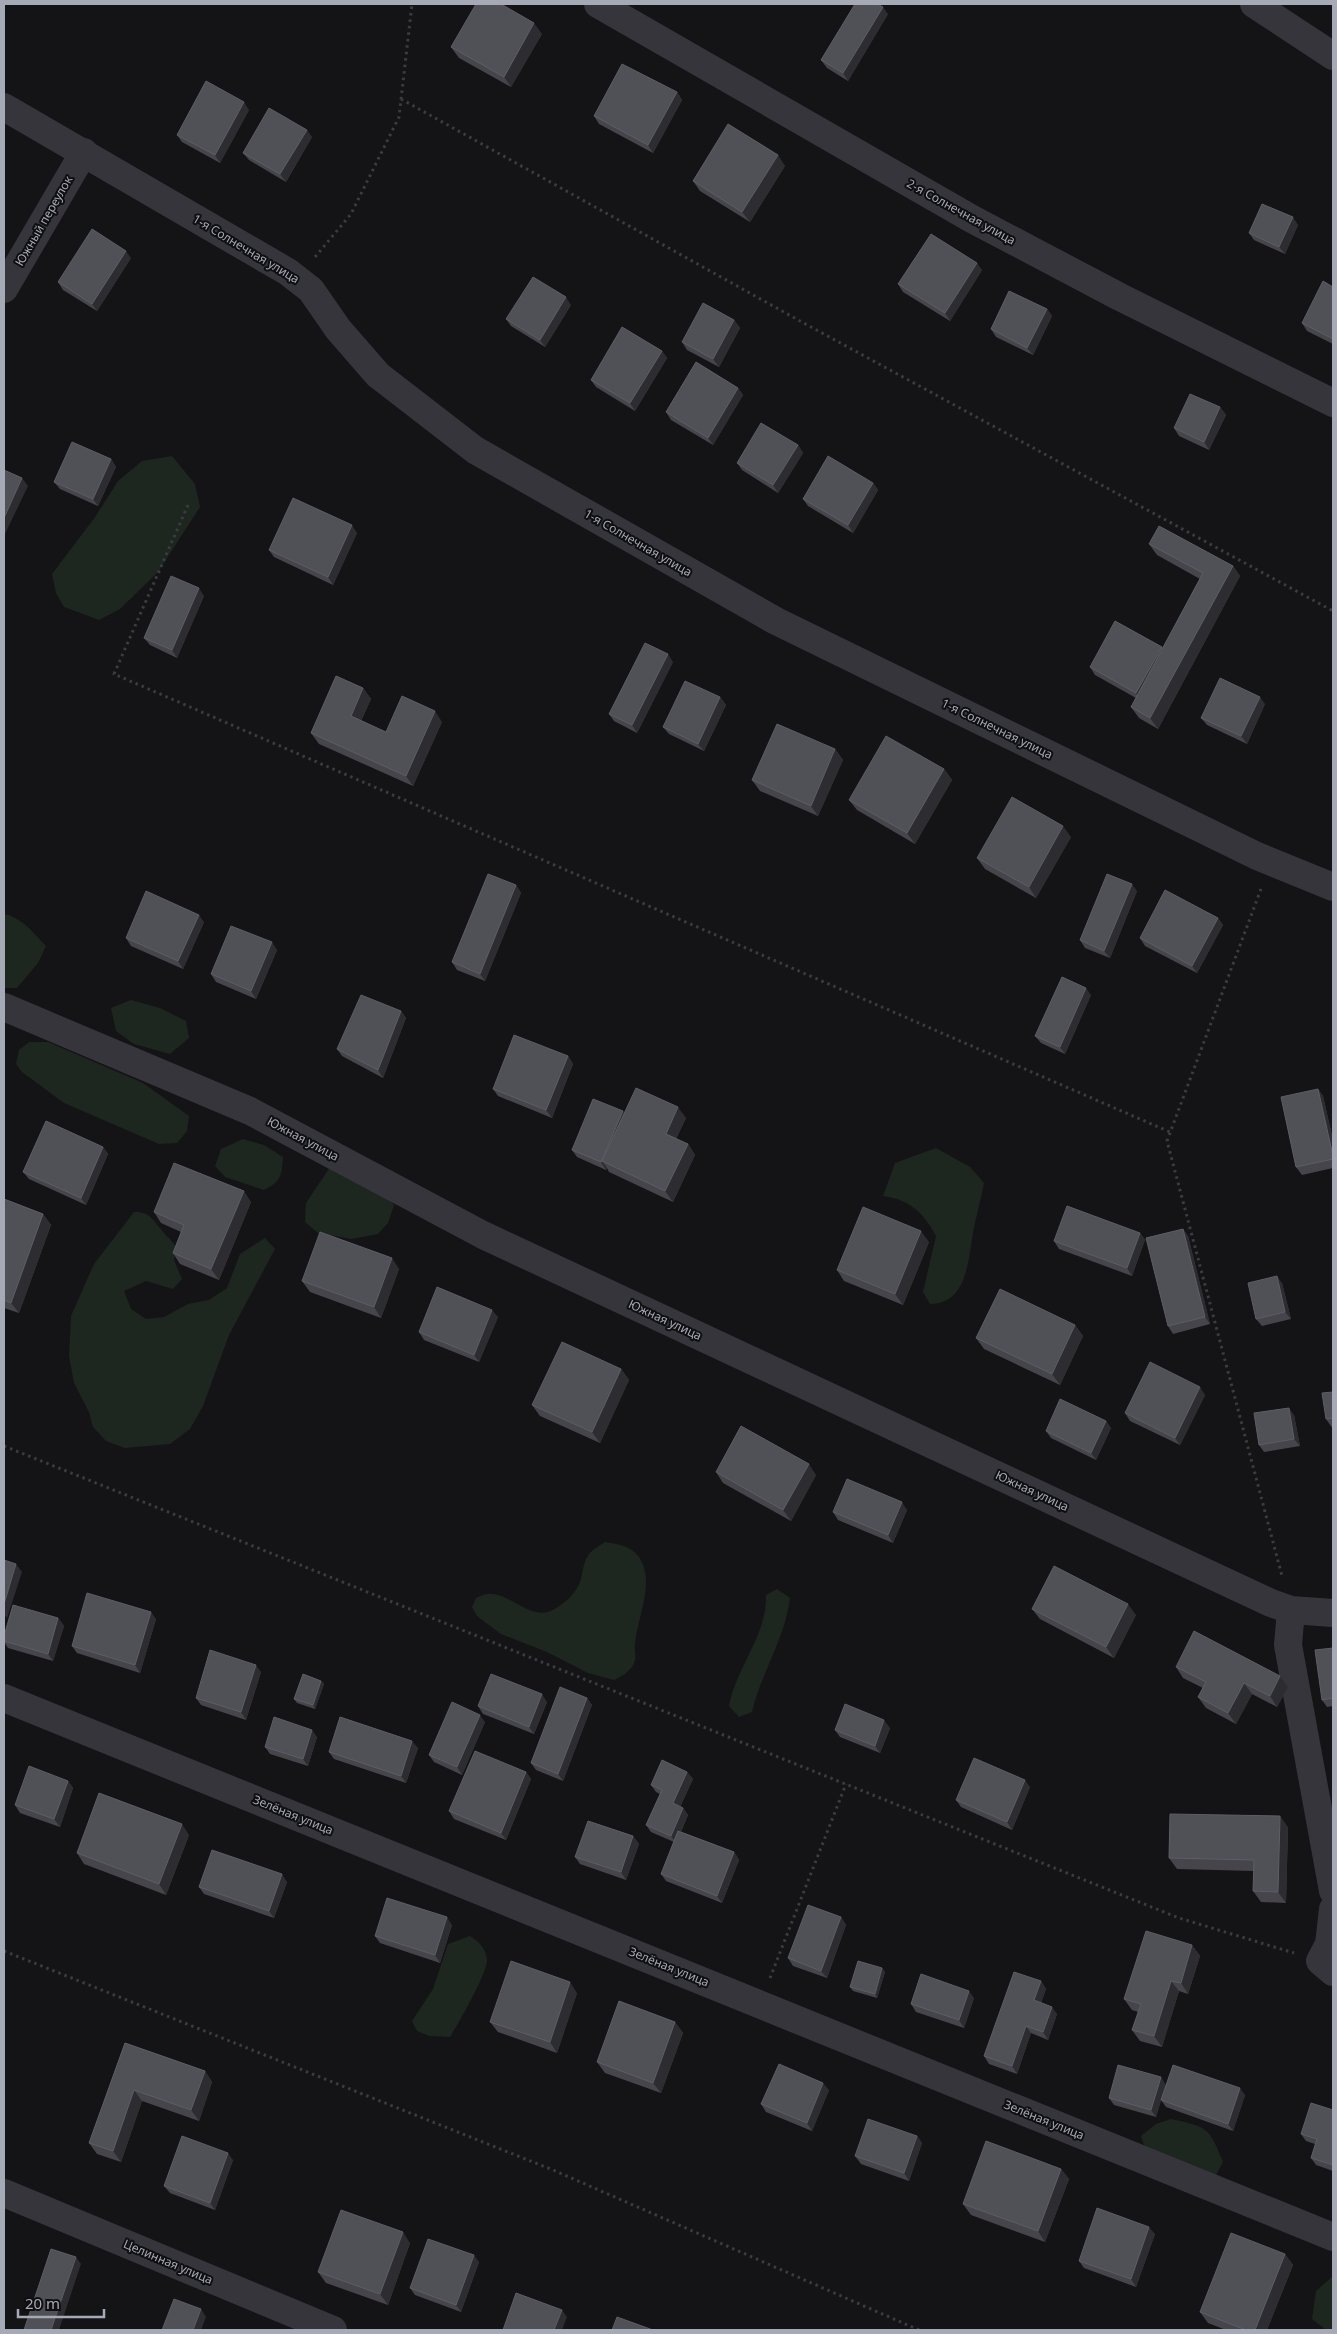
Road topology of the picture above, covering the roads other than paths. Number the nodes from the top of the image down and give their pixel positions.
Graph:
1 (598, 4) edge
2 (1254, 4) edge
3 (1333, 56) edge
4 (4, 107) edge
5 (84, 152) junction
6 (4, 289) edge
7 (1333, 403) edge
8 (1333, 887) edge
9 (4, 1006) edge
10 (1291, 1610) junction
11 (1333, 1613) edge
12 (4, 1698) edge
13 (1333, 1891) edge
14 (1333, 1910) edge
15 (1327, 1967) edge
16 (4, 2193) edge
17 (1333, 2237) edge
18 (333, 2330) edge

1 - 7 street, 2-я Солнечная улица
2 - 3 street
4 - 5 street, 1-я Солнечная улица
5 - 6 street, Южный переулок
5 - 8 street, 1-я Солнечная улица
9 - 10 street, Южная улица
10 - 11 street, Южная улица
10 - 13 street
12 - 17 street, Зелёная улица
14 - 15 street
16 - 18 street, Целинная улица

